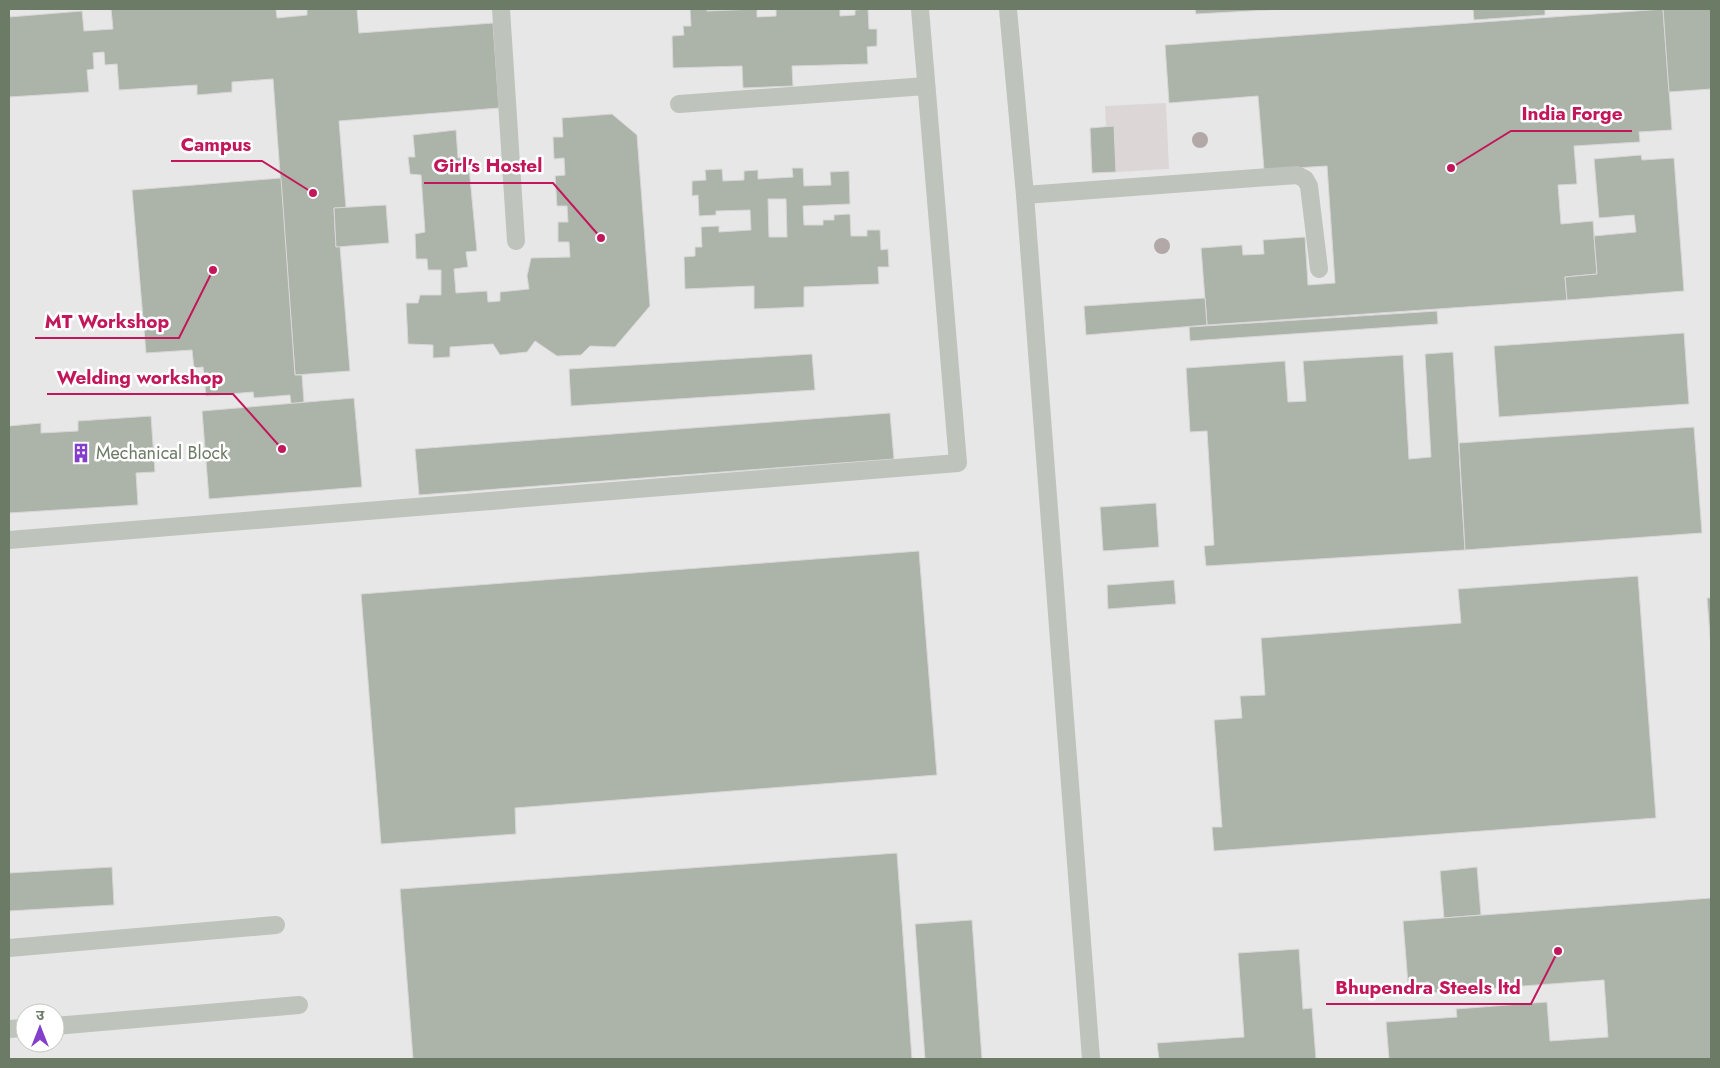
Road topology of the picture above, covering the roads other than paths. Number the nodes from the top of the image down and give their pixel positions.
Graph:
1 (501, 9) edge
2 (920, 9) edge
3 (1008, 9) edge
4 (926, 86) junction
5 (679, 104) dead end
6 (1025, 195) junction
7 (516, 241) dead end
8 (1319, 269) dead end
9 (9, 540) edge
10 (276, 924) dead end
11 (9, 948) edge
12 (299, 1005) dead end
13 (65, 1025) edge
14 (1092, 1059) edge

1 - 7 lane
2 - 4 lane
3 - 6 lane
4 - 5 lane
4 - 9 lane
6 - 8 lane
6 - 14 lane
10 - 11 lane
12 - 13 lane

